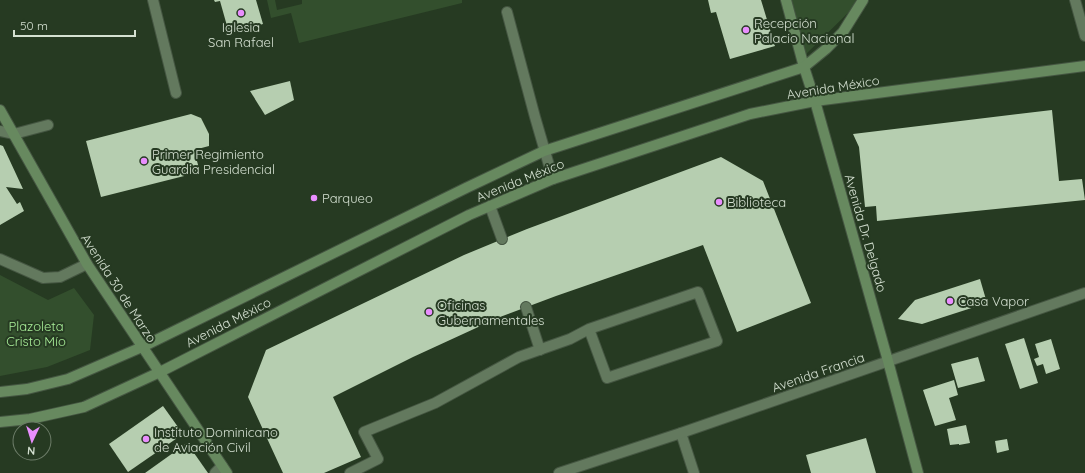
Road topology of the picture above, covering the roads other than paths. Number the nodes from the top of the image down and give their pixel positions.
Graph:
1 (153, 0) edge
2 (786, 0) edge
3 (863, 0) edge
4 (1075, 0) edge
5 (508, 12) dead end
6 (1085, 36) edge
7 (1085, 66) edge
8 (804, 67) junction
9 (176, 93) dead end
10 (815, 101) junction
11 (0, 110) edge
12 (48, 125) dead end
13 (0, 131) edge
14 (14, 134) junction
15 (544, 151) junction
16 (553, 178) junction
17 (490, 206) junction
18 (502, 239) dead end
19 (0, 259) edge
20 (87, 264) junction
21 (1085, 293) edge
22 (526, 307) dead end
23 (589, 330) junction
24 (142, 347) junction
25 (540, 350) junction
26 (888, 361) junction
27 (160, 372) junction
28 (0, 392) edge
29 (0, 422) edge
30 (681, 433) junction
31 (222, 471) edge
32 (350, 473) edge
33 (559, 473) edge
34 (694, 473) edge
35 (918, 473) edge

1 - 9 street
2 - 8 main road, Avenida Dr. Delgado
3 - 8 main road, Avenida México
4 - 6 street
5 - 15 street
7 - 10 main road, Avenida México
8 - 10 main road, Avenida Dr. Delgado
8 - 15 main road, Avenida México
10 - 16 main road, Avenida México
10 - 26 main road, Avenida Dr. Delgado
11 - 14 main road, Avenida 30 de Marzo
12 - 14 street
13 - 14 street
14 - 20 main road, Avenida 30 de Marzo
15 - 16 street
15 - 24 main road, Avenida México
16 - 17 main road, Avenida México
17 - 18 street
17 - 27 main road, Avenida México
19 - 20 street
20 - 24 main road, Avenida 30 de Marzo
21 - 26 street, Avenida Francia
22 - 25 street
23 - 23 street
23 - 25 street
24 - 27 main road, Avenida 30 de Marzo
24 - 28 main road, Avenida México
25 - 32 street
26 - 30 street, Avenida Francia
26 - 35 main road, Avenida Dr. Delgado
27 - 29 main road, Avenida México
27 - 31 main road, Avenida 30 de Marzo
30 - 33 street, Avenida Francia
30 - 34 street

